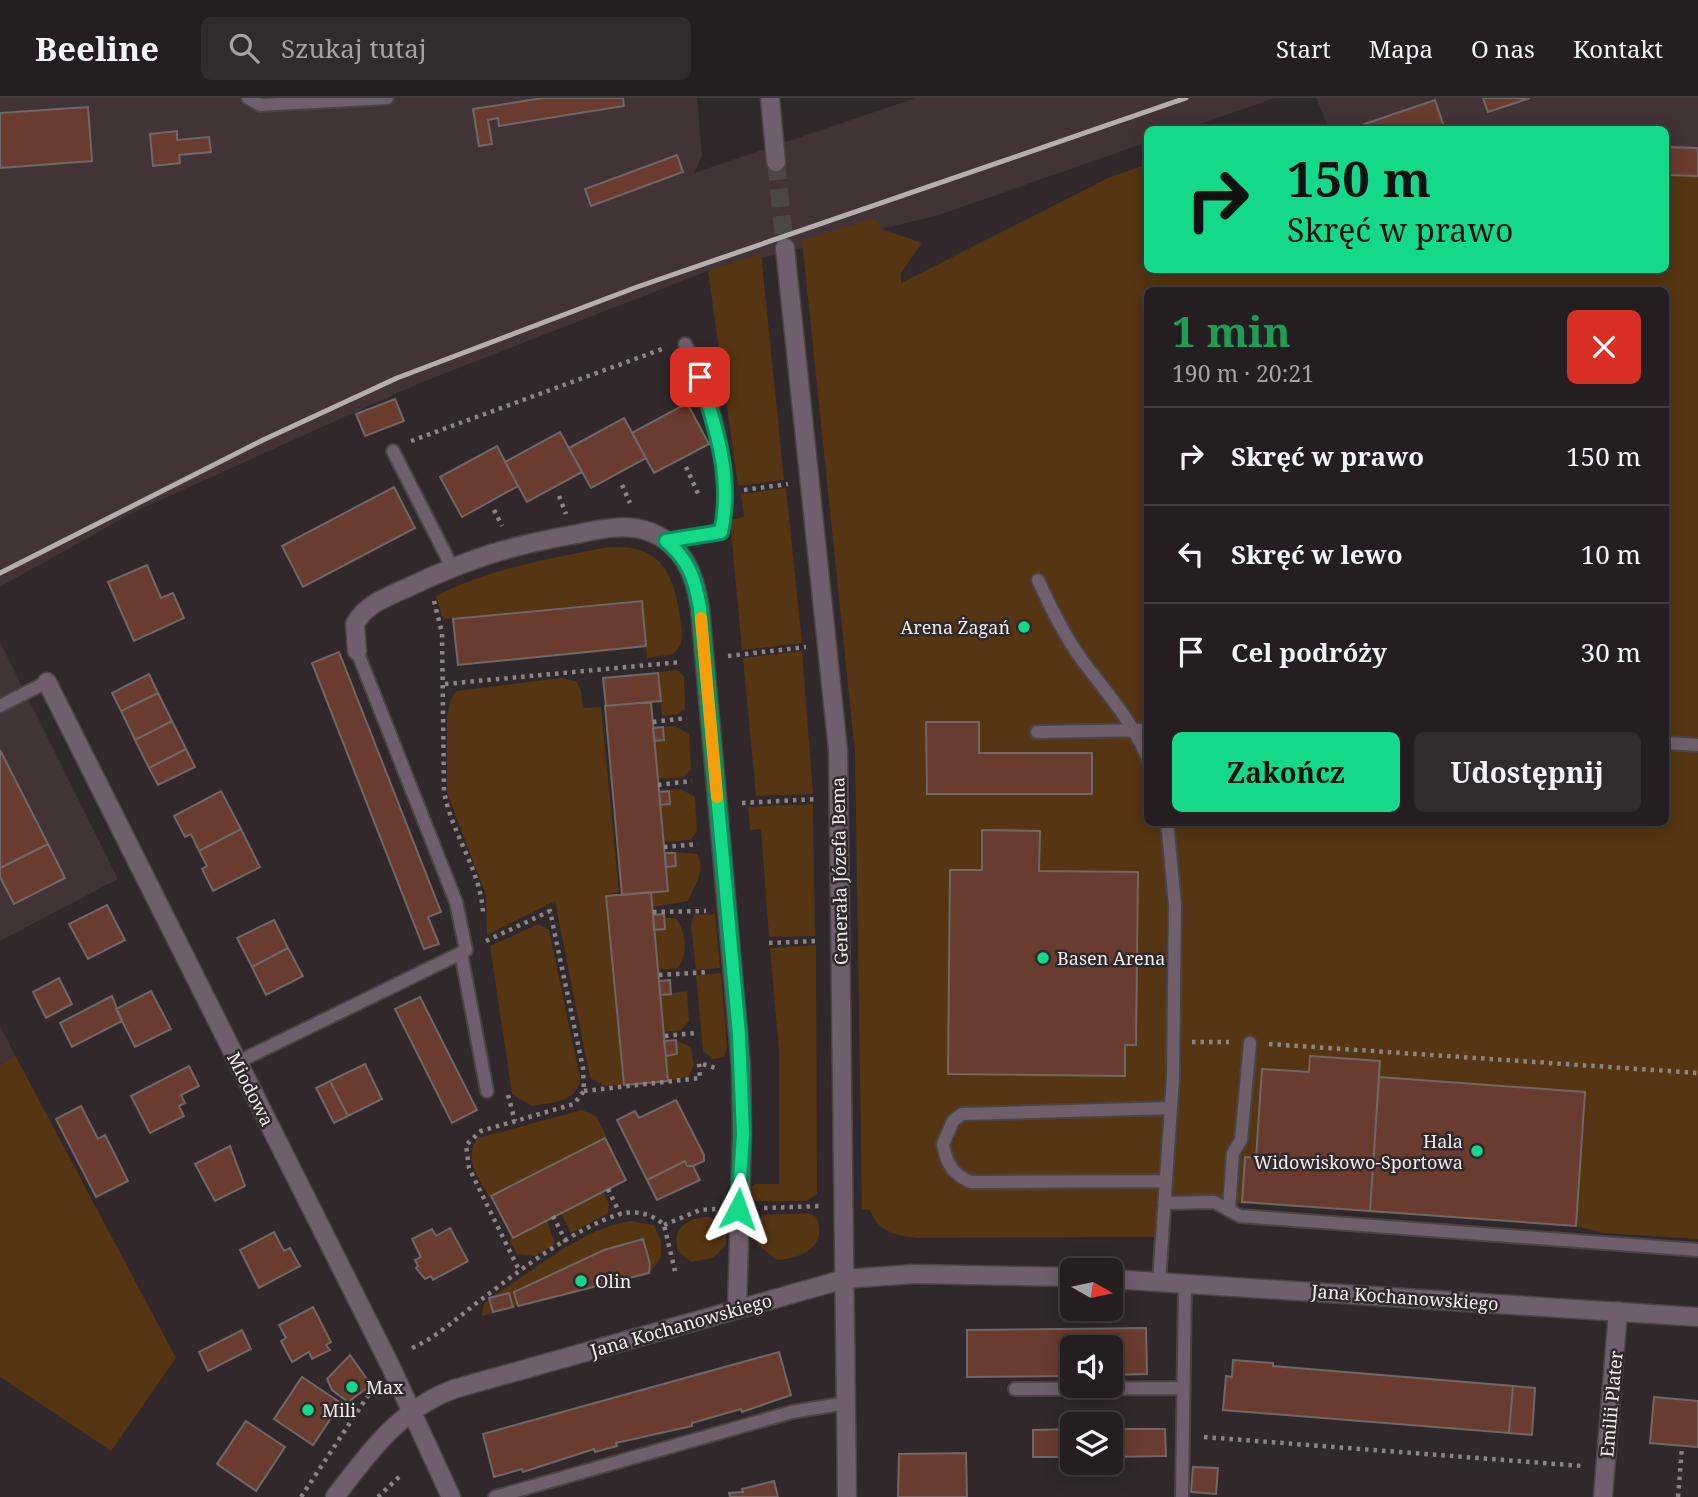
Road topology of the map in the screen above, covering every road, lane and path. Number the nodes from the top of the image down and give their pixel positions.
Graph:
1 (248, 98) edge
2 (387, 98) edge
3 (770, 98) edge
4 (776, 162) tunnel mouth
5 (785, 248) tunnel mouth
6 (685, 344) joint
7 (409, 442) dead end
8 (393, 451) dead end
9 (686, 467) dead end
10 (789, 484) dead end
11 (622, 485) dead end
12 (739, 490) dead end
13 (559, 496) dead end
14 (700, 498) dead end
15 (633, 509) dead end
16 (494, 510) dead end
17 (569, 521) dead end
18 (506, 533) dead end
19 (666, 541) junction
20 (452, 567) junction
21 (1038, 580) dead end
22 (431, 593) dead end
23 (806, 647) dead end
24 (357, 651) joint
25 (760, 652) dead end
26 (689, 661) dead end
27 (47, 682) joint
28 (444, 684) junction
29 (0, 706) edge
30 (694, 718) dead end
31 (653, 722) dead end
32 (1142, 731) edge
33 (1037, 732) dead end
34 (1669, 743) edge
35 (1698, 745) edge
36 (700, 780) dead end
37 (658, 785) dead end
38 (818, 799) dead end
39 (718, 804) junction
40 (1167, 826) edge
41 (706, 843) dead end
42 (664, 847) dead end
43 (727, 909) junction
44 (653, 912) dead end
45 (483, 918) dead end
46 (483, 930) dead end
47 (821, 941) dead end
48 (484, 942) junction
49 (769, 943) dead end
50 (464, 951) junction
51 (486, 955) dead end
52 (733, 970) junction
53 (659, 975) dead end
54 (696, 1033) dead end
55 (665, 1036) dead end
56 (1174, 1043) junction
57 (1250, 1043) junction
58 (238, 1062) junction
59 (722, 1070) dead end
60 (1698, 1073) edge
61 (506, 1084) dead end
62 (487, 1091) dead end
63 (584, 1091) junction
64 (1171, 1108) junction
65 (515, 1121) junction
66 (1166, 1181) junction
67 (608, 1189) dead end
68 (1164, 1203) junction
69 (823, 1206) dead end
70 (753, 1208) dead end
71 (720, 1209) dead end
72 (1230, 1210) junction
73 (620, 1214) junction
74 (553, 1216) dead end
75 (664, 1225) junction
76 (566, 1242) junction
77 (1698, 1250) edge
78 (675, 1271) dead end
79 (520, 1272) junction
80 (1060, 1277) edge
81 (845, 1279) junction
82 (1124, 1280) edge
83 (1159, 1282) junction
84 (1185, 1283) junction
85 (737, 1309) junction
86 (1618, 1311) junction
87 (1698, 1317) edge
88 (412, 1349) dead end
89 (375, 1384) dead end
90 (1183, 1388) junction
91 (1015, 1389) dead end
92 (846, 1403) junction
93 (411, 1413) junction
94 (1196, 1437) dead end
95 (1682, 1447) dead end
96 (1582, 1466) dead end
97 (399, 1477) dead end
98 (301, 1497) edge
99 (335, 1497) edge
100 (378, 1497) edge
101 (451, 1497) edge
102 (495, 1497) edge
103 (847, 1497) edge
104 (1182, 1497) edge
105 (1603, 1497) edge
106 (1678, 1497) edge

1 - 2 lane
3 - 4 street
5 - 81 street, Generała Józefa Bema
6 - 7 path
6 - 19 lane
8 - 20 lane
9 - 14 path
10 - 12 path
11 - 15 path
13 - 17 path
16 - 18 path
19 - 20 street
19 - 39 street
20 - 24 street
21 - 32 lane
22 - 28 path
23 - 25 path
24 - 50 lane
26 - 28 path
27 - 29 lane
27 - 58 street, Miodowa
28 - 45 path
30 - 31 path
32 - 33 lane
34 - 35 lane
36 - 37 path
38 - 39 path
39 - 43 street
40 - 56 lane
41 - 42 path
43 - 44 path
43 - 52 street
46 - 48 path
47 - 49 path
48 - 50 path
48 - 51 path
48 - 63 path
50 - 58 lane
50 - 62 lane
52 - 53 path
52 - 85 street
54 - 55 path
56 - 57 path
56 - 64 lane
57 - 60 path
57 - 72 lane
58 - 93 street, Miodowa
59 - 63 path
61 - 65 path
63 - 65 path
64 - 66 lane
64 - 66 lane
65 - 79 path
66 - 68 lane
67 - 73 path
68 - 72 lane
68 - 83 lane
69 - 70 path
71 - 75 path
72 - 77 lane
73 - 75 path
73 - 76 path
74 - 76 path
75 - 78 path
76 - 79 path
79 - 88 path
80 - 81 street, Jana Kochanowskiego
81 - 85 street, Jana Kochanowskiego
81 - 92 street, Generała Józefa Bema
82 - 83 street, Jana Kochanowskiego
83 - 84 street, Jana Kochanowskiego
84 - 86 street, Jana Kochanowskiego
84 - 90 lane
85 - 93 street, Jana Kochanowskiego
86 - 87 street, Jana Kochanowskiego
86 - 105 street, Emilii Plater
89 - 98 path
90 - 91 lane
90 - 104 lane
92 - 102 lane
92 - 103 street, Generała Józefa Bema
93 - 99 street, Jana Kochanowskiego
93 - 101 street, Miodowa
94 - 96 path
95 - 106 path
97 - 100 path

